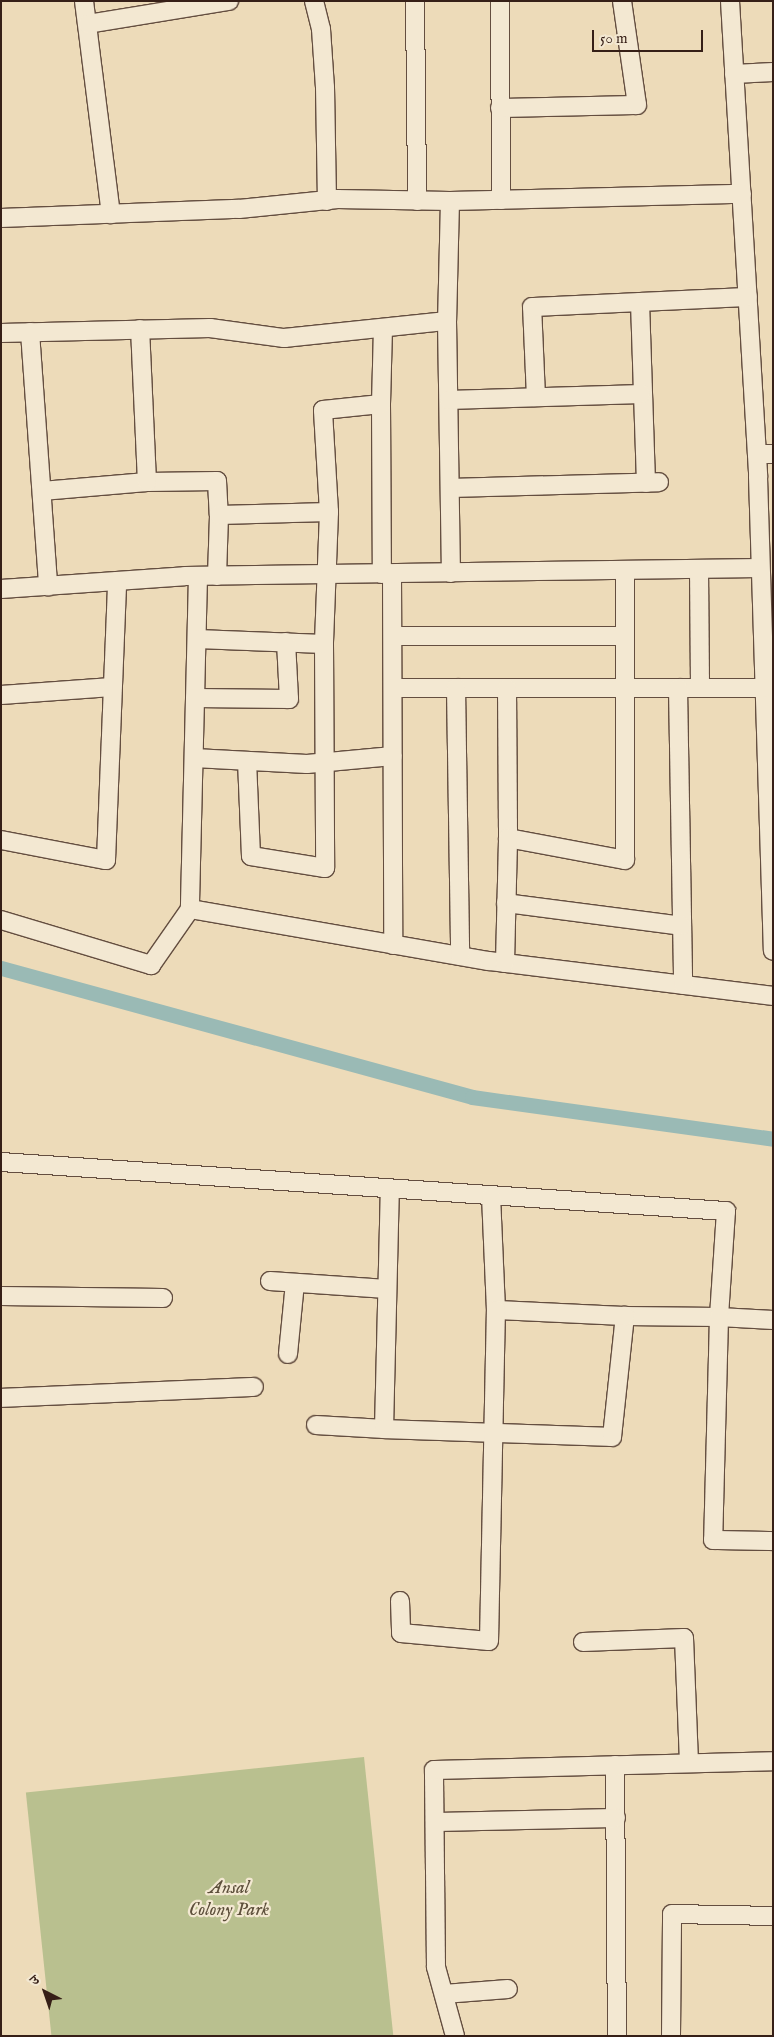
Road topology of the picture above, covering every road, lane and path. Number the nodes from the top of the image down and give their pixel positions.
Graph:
1 (84, 1) edge
2 (229, 1) edge
3 (314, 1) edge
4 (415, 1) edge
5 (500, 1) edge
6 (622, 1) edge
7 (730, 1) edge
8 (195, 4) edge
9 (88, 24) junction
10 (773, 72) edge
11 (734, 74) junction
12 (500, 108) junction
13 (742, 194) junction
14 (327, 200) junction
15 (501, 200) junction
16 (450, 201) junction
17 (416, 202) junction
18 (111, 214) junction
19 (1, 218) edge
20 (748, 296) junction
21 (640, 302) junction
22 (447, 321) junction
23 (383, 328) junction
24 (140, 329) junction
25 (30, 332) junction
26 (1, 333) edge
27 (641, 394) junction
28 (536, 398) junction
29 (449, 400) junction
30 (381, 404) junction
31 (765, 454) edge
32 (147, 482) junction
33 (450, 488) junction
34 (42, 492) junction
35 (329, 512) junction
36 (219, 515) junction
37 (760, 568) junction
38 (699, 569) junction
39 (625, 570) junction
40 (452, 573) junction
41 (327, 574) junction
42 (387, 574) junction
43 (198, 576) junction
44 (217, 576) junction
45 (117, 581) junction
46 (48, 586) junction
47 (1, 590) edge
48 (392, 636) junction
49 (625, 636) junction
50 (196, 639) junction
51 (286, 642) junction
52 (324, 644) junction
53 (112, 687) junction
54 (393, 688) junction
55 (456, 688) junction
56 (508, 688) junction
57 (626, 688) junction
58 (678, 688) junction
59 (700, 688) junction
60 (764, 688) junction
61 (1, 695) edge
62 (195, 698) junction
63 (393, 756) junction
64 (194, 758) junction
65 (769, 758) edge
66 (247, 761) junction
67 (327, 762) junction
68 (508, 838) junction
69 (1, 840) edge
70 (506, 902) junction
71 (190, 909) junction
72 (1, 920) edge
73 (682, 926) junction
74 (393, 945) junction
75 (773, 951) edge
76 (460, 956) junction
77 (505, 963) junction
78 (683, 985) junction
79 (773, 996) edge
80 (1, 1162) edge
81 (390, 1190) junction
82 (492, 1197) junction
83 (270, 1281) dead end
84 (295, 1283) junction
85 (387, 1289) junction
86 (1, 1296) edge
87 (163, 1298) dead end
88 (496, 1310) junction
89 (625, 1316) junction
90 (718, 1317) junction
91 (773, 1320) edge
92 (288, 1354) dead end
93 (254, 1387) dead end
94 (1, 1398) edge
95 (316, 1425) dead end
96 (384, 1428) junction
97 (496, 1433) junction
98 (773, 1541) edge
99 (400, 1601) dead end
100 (582, 1642) dead end
101 (773, 1761) edge
102 (689, 1764) junction
103 (616, 1765) junction
104 (616, 1818) junction
105 (435, 1822) junction
106 (773, 1916) edge
107 (508, 1989) dead end
108 (444, 1994) junction
109 (455, 2036) edge
110 (617, 2036) edge
111 (670, 2036) edge

1 - 9 street
2 - 8 street
3 - 14 street
4 - 17 street
5 - 12 street
6 - 12 street
7 - 11 street
8 - 9 street
9 - 18 street
10 - 11 street
11 - 13 street
12 - 15 street
13 - 15 street
13 - 20 street
14 - 17 street
14 - 18 street
15 - 16 street
16 - 17 street
16 - 22 street
18 - 19 street
20 - 21 street
20 - 31 street
21 - 27 street
21 - 28 street
22 - 23 street
22 - 29 street
23 - 24 street
23 - 30 street
24 - 25 street
24 - 32 street
25 - 26 street
25 - 34 street
27 - 28 street
27 - 33 street
28 - 29 street
29 - 33 street
30 - 35 street
30 - 42 street
31 - 37 street
32 - 34 street
32 - 36 street
33 - 40 street
34 - 46 street
35 - 36 street
35 - 41 street
36 - 44 street
37 - 38 street
37 - 60 street
38 - 39 street
38 - 59 street
39 - 40 street
39 - 49 street
40 - 42 street
41 - 42 street
41 - 44 street
41 - 52 street
42 - 48 street
43 - 44 street
43 - 45 street
43 - 50 street
45 - 46 street
45 - 53 street
46 - 47 street
48 - 49 street
48 - 54 street
49 - 57 street
50 - 51 street
50 - 62 street
51 - 52 street
51 - 62 street
52 - 67 street
53 - 61 street
53 - 69 street
54 - 55 street
54 - 63 street
55 - 56 street
55 - 76 street
56 - 57 street
56 - 68 street
57 - 58 street
57 - 68 street
58 - 59 street
58 - 73 street
59 - 60 street
60 - 65 street
62 - 64 street
63 - 67 street
63 - 74 street
64 - 66 street
64 - 71 street
65 - 75 street
66 - 67 street
66 - 67 street
68 - 70 street
70 - 73 street
70 - 77 street
71 - 72 street
71 - 74 street
73 - 78 street
74 - 76 street
76 - 77 street
77 - 78 street
78 - 79 street
80 - 81 street
81 - 82 street
81 - 85 street
82 - 88 street
82 - 90 street
83 - 84 street
84 - 85 street
84 - 92 street
85 - 96 street
86 - 87 street
88 - 89 street
88 - 97 street
89 - 90 street
89 - 97 street
90 - 91 street
90 - 98 street
93 - 94 street
95 - 96 street
96 - 97 street
97 - 99 street
100 - 102 street
101 - 102 street
102 - 103 street
103 - 104 street
103 - 105 street
104 - 105 street
104 - 110 street
105 - 108 street
106 - 111 street
107 - 108 street
108 - 109 street

